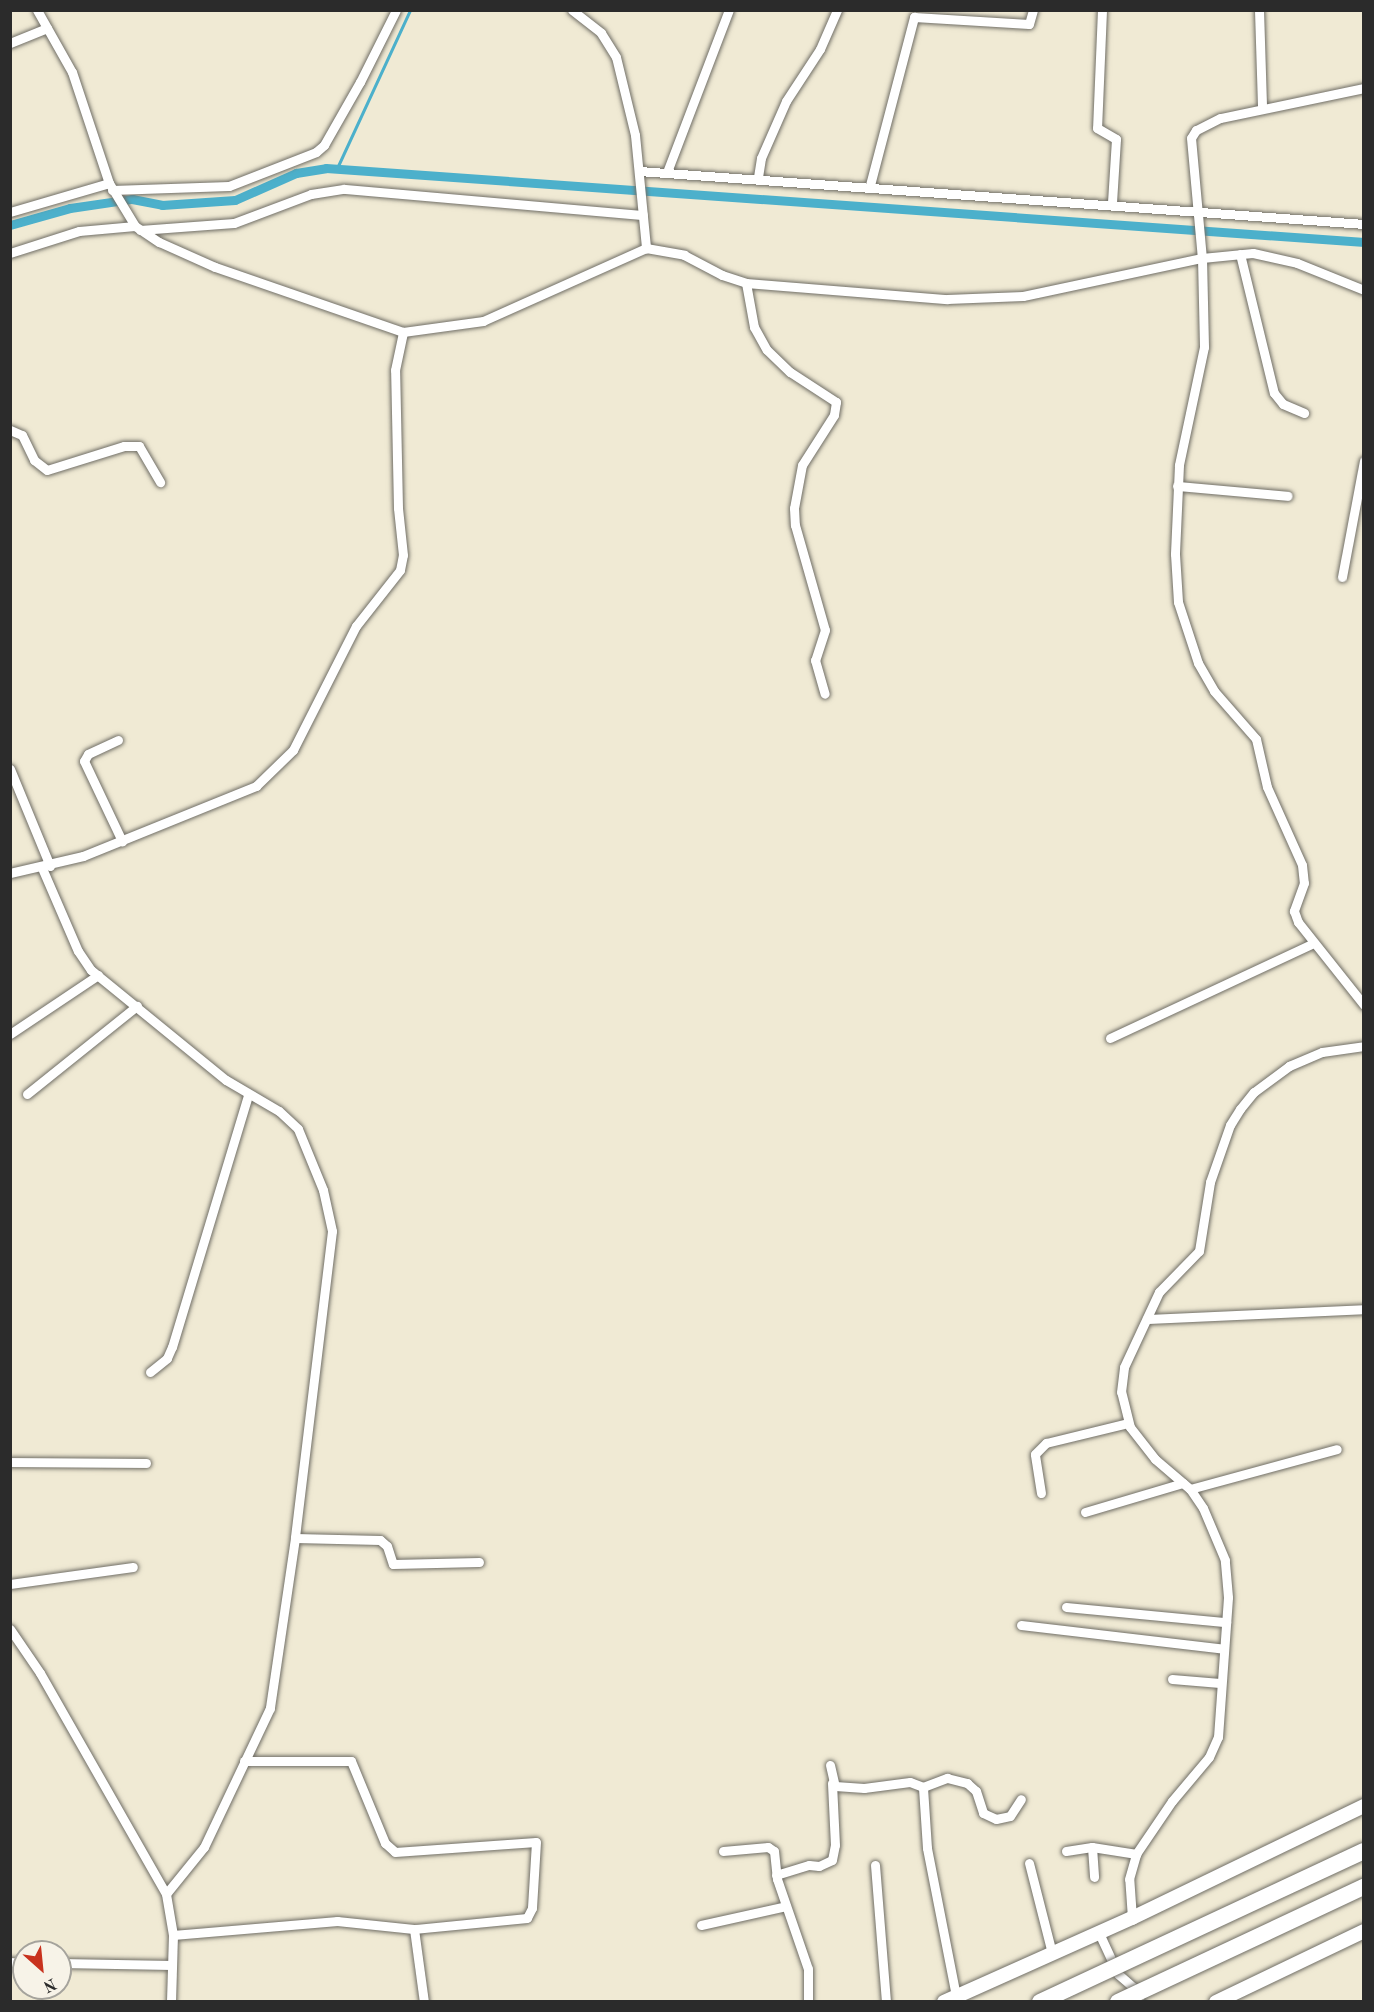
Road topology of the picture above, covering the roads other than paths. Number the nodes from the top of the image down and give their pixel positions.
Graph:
1 (37, 10) edge
2 (396, 10) edge
3 (572, 10) edge
4 (729, 10) edge
5 (837, 10) edge
6 (1034, 10) edge
7 (1102, 10) edge
8 (1259, 10) edge
9 (951, 14) edge
10 (47, 28) junction
11 (10, 43) edge
12 (1364, 88) edge
13 (1262, 108) junction
14 (639, 171) junction
15 (667, 172) junction
16 (758, 177) junction
17 (870, 185) junction
18 (113, 190) junction
19 (1112, 203) junction
20 (642, 210) junction
21 (1197, 210) junction
22 (10, 212) edge
23 (1364, 224) edge
24 (135, 225) junction
25 (646, 248) junction
26 (10, 253) edge
27 (1240, 254) junction
28 (1202, 258) junction
29 (746, 283) junction
30 (1364, 290) edge
31 (403, 332) junction
32 (1304, 413) dead end
33 (10, 430) edge
34 (1364, 461) edge
35 (160, 482) dead end
36 (1177, 486) junction
37 (1288, 496) dead end
38 (1342, 577) dead end
39 (825, 694) dead end
40 (118, 740) dead end
41 (10, 769) edge
42 (122, 842) junction
43 (46, 867) junction
44 (10, 873) edge
45 (1312, 944) junction
46 (98, 975) junction
47 (1364, 1005) edge
48 (137, 1006) junction
49 (10, 1034) edge
50 (1110, 1038) dead end
51 (1364, 1046) edge
52 (27, 1094) dead end
53 (248, 1095) junction
54 (1364, 1309) edge
55 (1147, 1319) junction
56 (150, 1372) dead end
57 (1128, 1423) junction
58 (1337, 1449) dead end
59 (10, 1462) edge
60 (146, 1463) dead end
61 (1187, 1486) junction
62 (1041, 1493) dead end
63 (1085, 1512) dead end
64 (295, 1538) junction
65 (479, 1562) dead end
66 (132, 1567) dead end
67 (10, 1584) edge
68 (1066, 1606) dead end
69 (1226, 1622) junction
70 (1021, 1625) dead end
71 (10, 1629) edge
72 (1224, 1649) junction
73 (1172, 1679) dead end
74 (1220, 1683) junction
75 (244, 1761) junction
76 (830, 1765) dead end
77 (832, 1783) junction
78 (923, 1787) junction
79 (1021, 1799) dead end
80 (1364, 1806) edge
81 (1092, 1847) junction
82 (723, 1851) dead end
83 (1066, 1851) dead end
84 (1364, 1851) edge
85 (1136, 1854) junction
86 (1029, 1863) dead end
87 (875, 1865) dead end
88 (777, 1875) junction
89 (1094, 1877) dead end
90 (1364, 1887) edge
91 (166, 1894) junction
92 (786, 1906) junction
93 (1132, 1918) junction
94 (701, 1925) dead end
95 (414, 1929) junction
96 (1364, 1931) edge
97 (1099, 1932) junction
98 (173, 1935) junction
99 (1052, 1953) junction
100 (72, 1963) edge
101 (172, 1965) junction
102 (950, 1999) edge
103 (171, 2001) edge
104 (424, 2001) edge
105 (808, 2001) edge
106 (886, 2001) edge
107 (1040, 2001) edge
108 (1118, 2001) edge
109 (1140, 2001) edge
110 (1216, 2001) edge

1 - 10 street
2 - 18 street
3 - 14 street
4 - 15 street
5 - 16 street
6 - 9 street
7 - 19 street
8 - 13 street
9 - 17 street
10 - 11 street
10 - 18 street
12 - 13 street
13 - 21 street
14 - 15 street
14 - 20 street
15 - 16 street
16 - 17 street
17 - 19 street
18 - 22 street
18 - 24 street
19 - 21 street
20 - 24 street
20 - 25 street
21 - 23 street
21 - 28 street
24 - 26 street
24 - 31 street
25 - 29 street
25 - 31 street
27 - 28 street
27 - 30 street
27 - 32 street
28 - 29 street
28 - 36 street
29 - 39 street
31 - 42 street
33 - 35 street
34 - 38 street
36 - 37 street
36 - 45 street
40 - 42 street
41 - 43 street
42 - 43 street
43 - 44 street
43 - 46 street
45 - 47 street
45 - 50 street
46 - 48 street
46 - 49 street
48 - 52 street
48 - 53 street
51 - 55 street
53 - 56 street
53 - 64 street
54 - 55 street
55 - 57 street
57 - 61 street
57 - 62 street
58 - 61 street
59 - 60 street
61 - 63 street
61 - 69 street
64 - 65 street
64 - 75 street
66 - 67 street
68 - 69 street
69 - 72 street
70 - 72 street
71 - 91 street
72 - 74 street
73 - 74 street
74 - 85 street
75 - 91 street
75 - 95 street
76 - 77 street
77 - 78 street
77 - 88 street
78 - 79 street
78 - 102 street
80 - 93 main road
81 - 83 street
81 - 85 street
81 - 89 street
82 - 88 street
84 - 107 highway, bridge
85 - 93 street
86 - 99 street
87 - 106 street
88 - 92 street
90 - 108 highway, bridge
91 - 98 street
92 - 94 street
92 - 105 street
93 - 97 main road
95 - 98 street
95 - 104 street
96 - 110 main road
97 - 99 main road
97 - 109 street
98 - 101 street
99 - 102 main road
100 - 101 street
101 - 103 street

